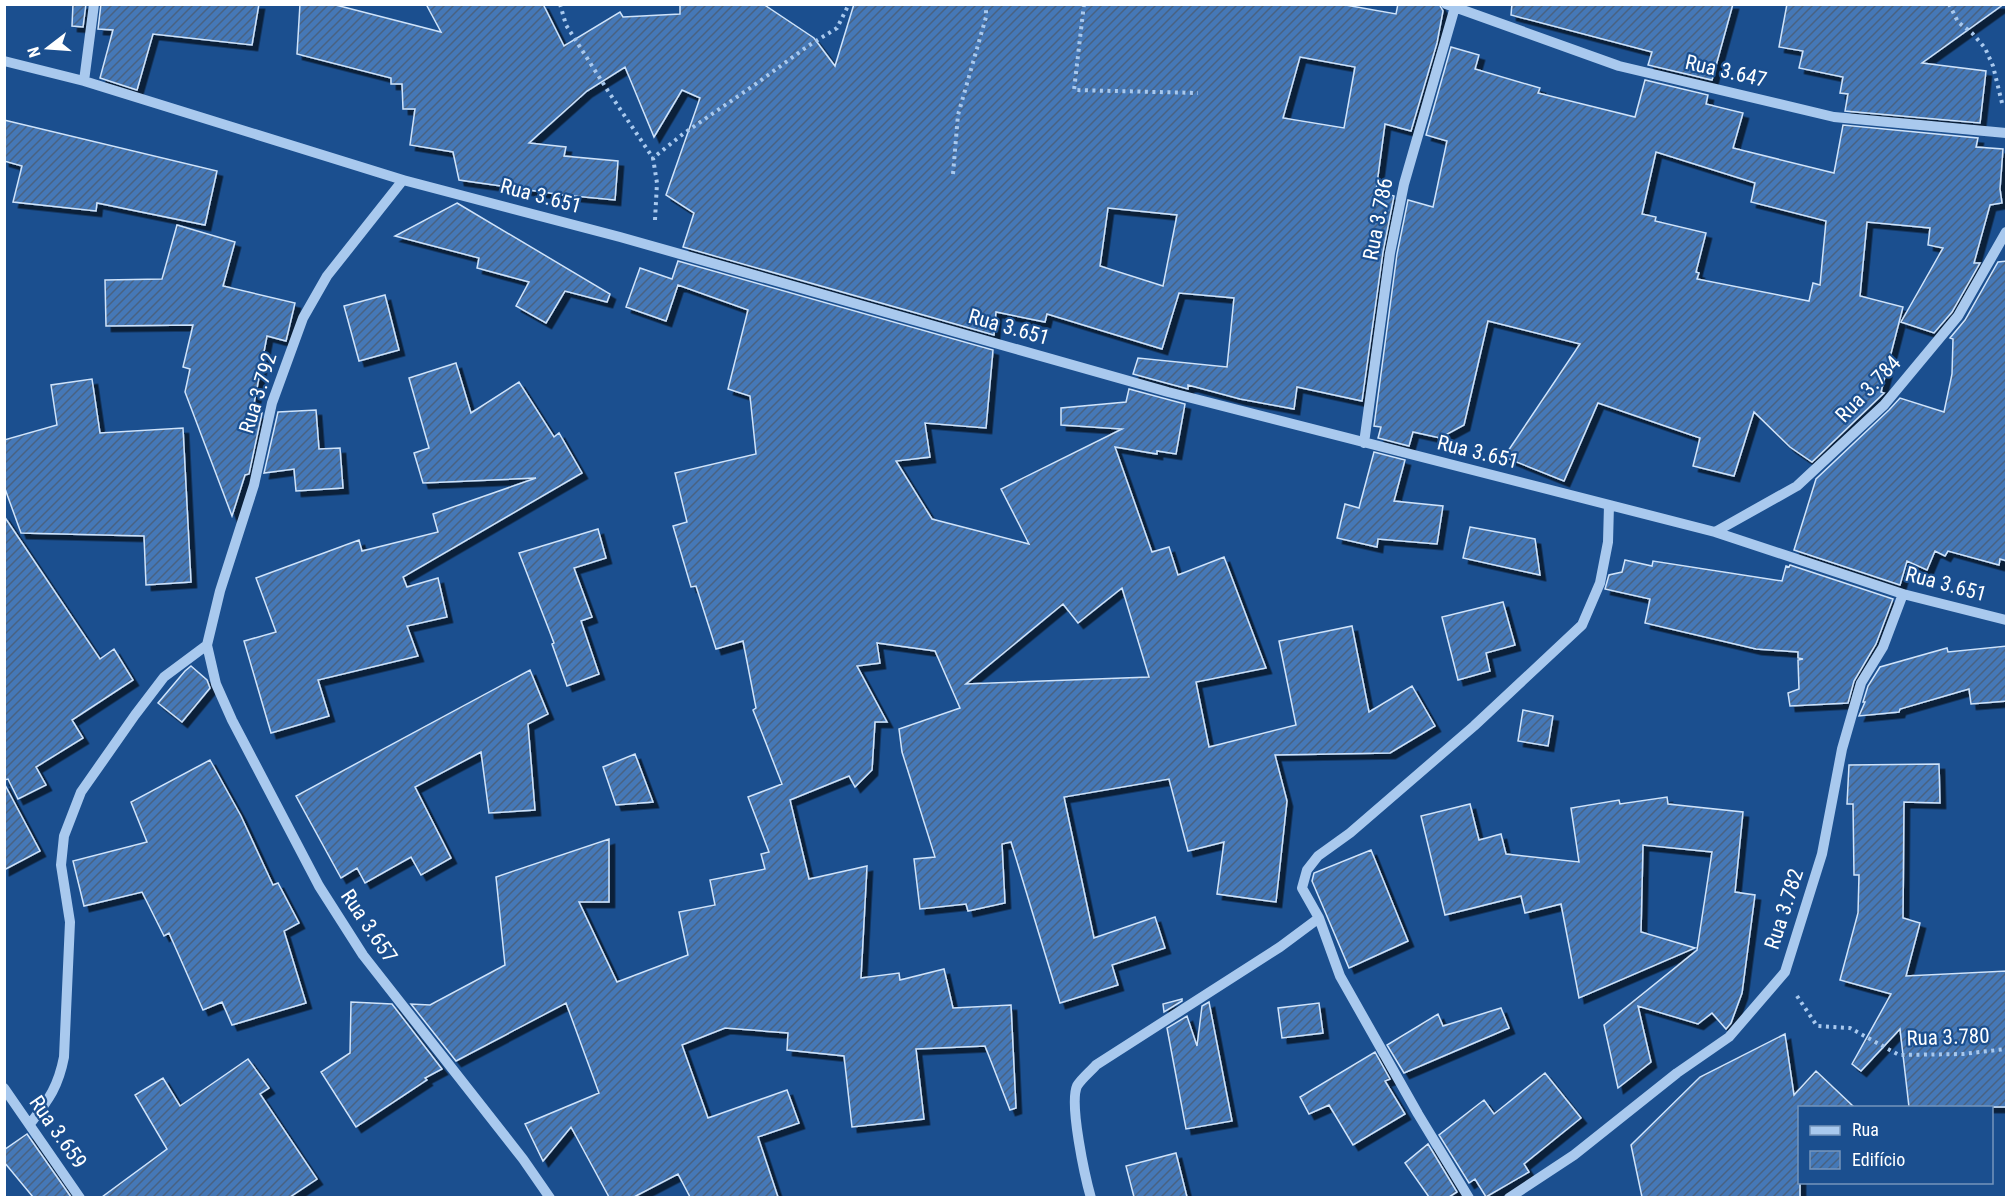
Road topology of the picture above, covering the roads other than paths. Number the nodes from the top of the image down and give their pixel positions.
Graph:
1 (94, 4) edge
2 (1450, 6) edge
3 (4, 61) edge
4 (84, 81) junction
5 (2005, 133) edge
6 (403, 180) junction
7 (2007, 232) edge
8 (1364, 443) junction
9 (1609, 505) junction
10 (1715, 532) junction
11 (1903, 594) junction
12 (2007, 620) edge
13 (207, 645) junction
14 (1319, 918) junction
15 (4, 1088) edge
16 (30, 1124) junction
17 (80, 1197) edge
18 (550, 1197) edge
19 (1091, 1197) edge
20 (1469, 1197) edge
21 (1509, 1197) edge

1 - 4 street
2 - 5 street, Rua 3.647
2 - 8 street, Rua 3.786
3 - 4 street, Rua 3.651
4 - 6 street, Rua 3.651
6 - 8 street, Rua 3.651
6 - 13 street, Rua 3.792
7 - 10 street, Rua 3.784
8 - 9 street, Rua 3.651
9 - 10 street, Rua 3.651
9 - 14 street
10 - 11 street, Rua 3.651
11 - 12 street, Rua 3.651
11 - 21 street, Rua 3.782
13 - 16 street
13 - 18 street, Rua 3.657
14 - 19 street
14 - 20 street
15 - 16 street, Rua 3.659
16 - 17 street, Rua 3.659

